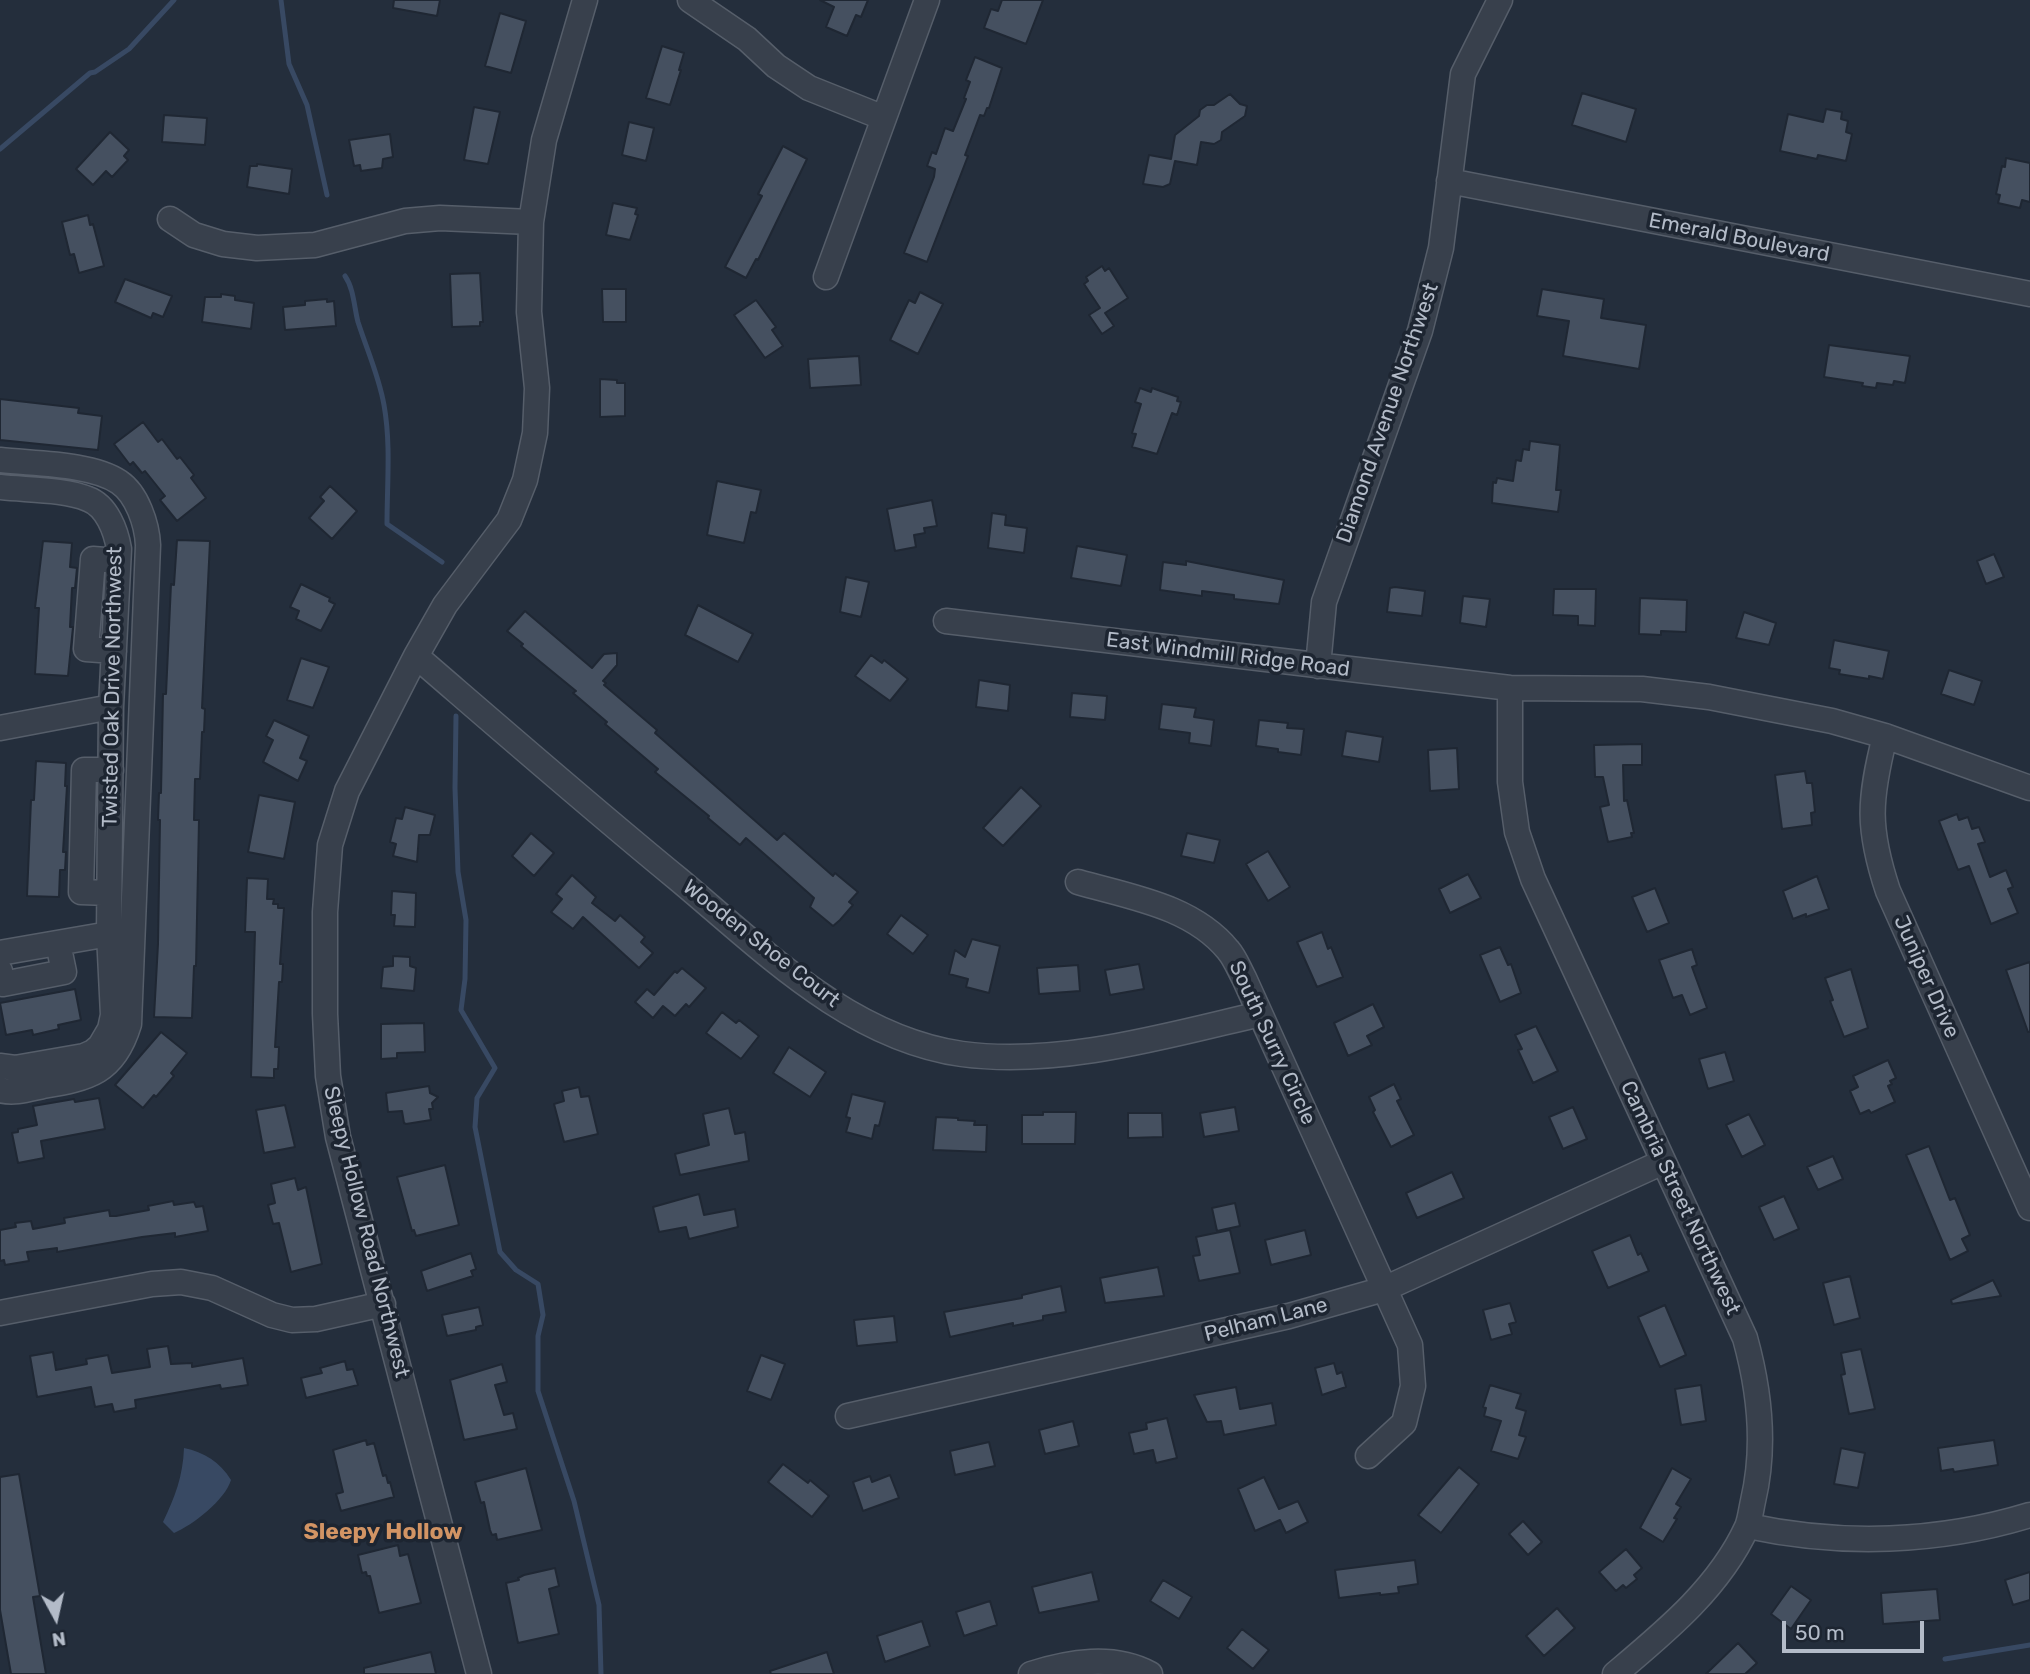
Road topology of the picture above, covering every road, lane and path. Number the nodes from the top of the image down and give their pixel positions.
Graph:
1 (585, 0) edge
2 (690, 0) edge
3 (927, 0) edge
4 (1500, 0) edge
5 (884, 118) junction
6 (1449, 181) junction
7 (170, 219) dead end
8 (531, 222) junction
9 (826, 277) dead end
10 (2030, 295) edge
11 (0, 460) edge
12 (98, 473) junction
13 (0, 487) edge
14 (89, 499) junction
15 (141, 518) junction
16 (115, 529) junction
17 (946, 621) dead end
18 (416, 656) junction
19 (1318, 666) junction
20 (1510, 688) junction
21 (111, 707) junction
22 (0, 728) edge
23 (1885, 736) junction
24 (111, 774) junction
25 (139, 779) junction
26 (2030, 788) edge
27 (1078, 882) dead end
28 (109, 934) junction
29 (58, 943) junction
30 (0, 953) edge
31 (0, 971) edge
32 (1260, 1014) junction
33 (122, 1015) junction
34 (4, 1079) edge
35 (1663, 1162) junction
36 (2030, 1208) edge
37 (1384, 1289) junction
38 (383, 1304) junction
39 (0, 1313) edge
40 (848, 1416) dead end
41 (1368, 1456) dead end
42 (2030, 1515) edge
43 (1748, 1526) junction
44 (479, 1674) edge
45 (1031, 1674) edge
46 (1150, 1674) edge
47 (1615, 1674) edge

1 - 8 street, Sleepy Hollow Road Northwest
2 - 5 street
3 - 5 street
4 - 6 street, Diamond Avenue Northwest
5 - 9 street
6 - 10 street, Emerald Boulevard
6 - 19 street, Diamond Avenue Northwest
7 - 8 street
8 - 18 street, Sleepy Hollow Road Northwest
11 - 12 street
12 - 14 street
12 - 15 street
13 - 14 street
14 - 16 street, Twisted Oak Drive Northwest
15 - 16 street
15 - 25 street
16 - 21 street, Twisted Oak Drive Northwest
17 - 19 street, East Windmill Ridge Road
18 - 32 street, Wooden Shoe Court
18 - 38 street, Sleepy Hollow Road Northwest
19 - 20 street, East Windmill Ridge Road
20 - 23 street, East Windmill Ridge Road
20 - 35 street, Cambria Street Northwest
21 - 22 street
21 - 24 street, Twisted Oak Drive Northwest
23 - 26 street, East Windmill Ridge Road
23 - 36 street, Juniper Drive
24 - 25 street
24 - 28 street
25 - 33 street
27 - 32 street, South Surry Circle
28 - 29 street
28 - 33 street
29 - 30 street
29 - 31 street
32 - 37 street, South Surry Circle
33 - 34 street
35 - 37 street, Pelham Lane
35 - 43 street, Cambria Street Northwest
37 - 40 street, Pelham Lane
37 - 41 street, South Surry Circle
38 - 39 street
38 - 44 street, Sleepy Hollow Road Northwest
42 - 43 street
43 - 47 street, Cambria Street Northwest
45 - 46 street

